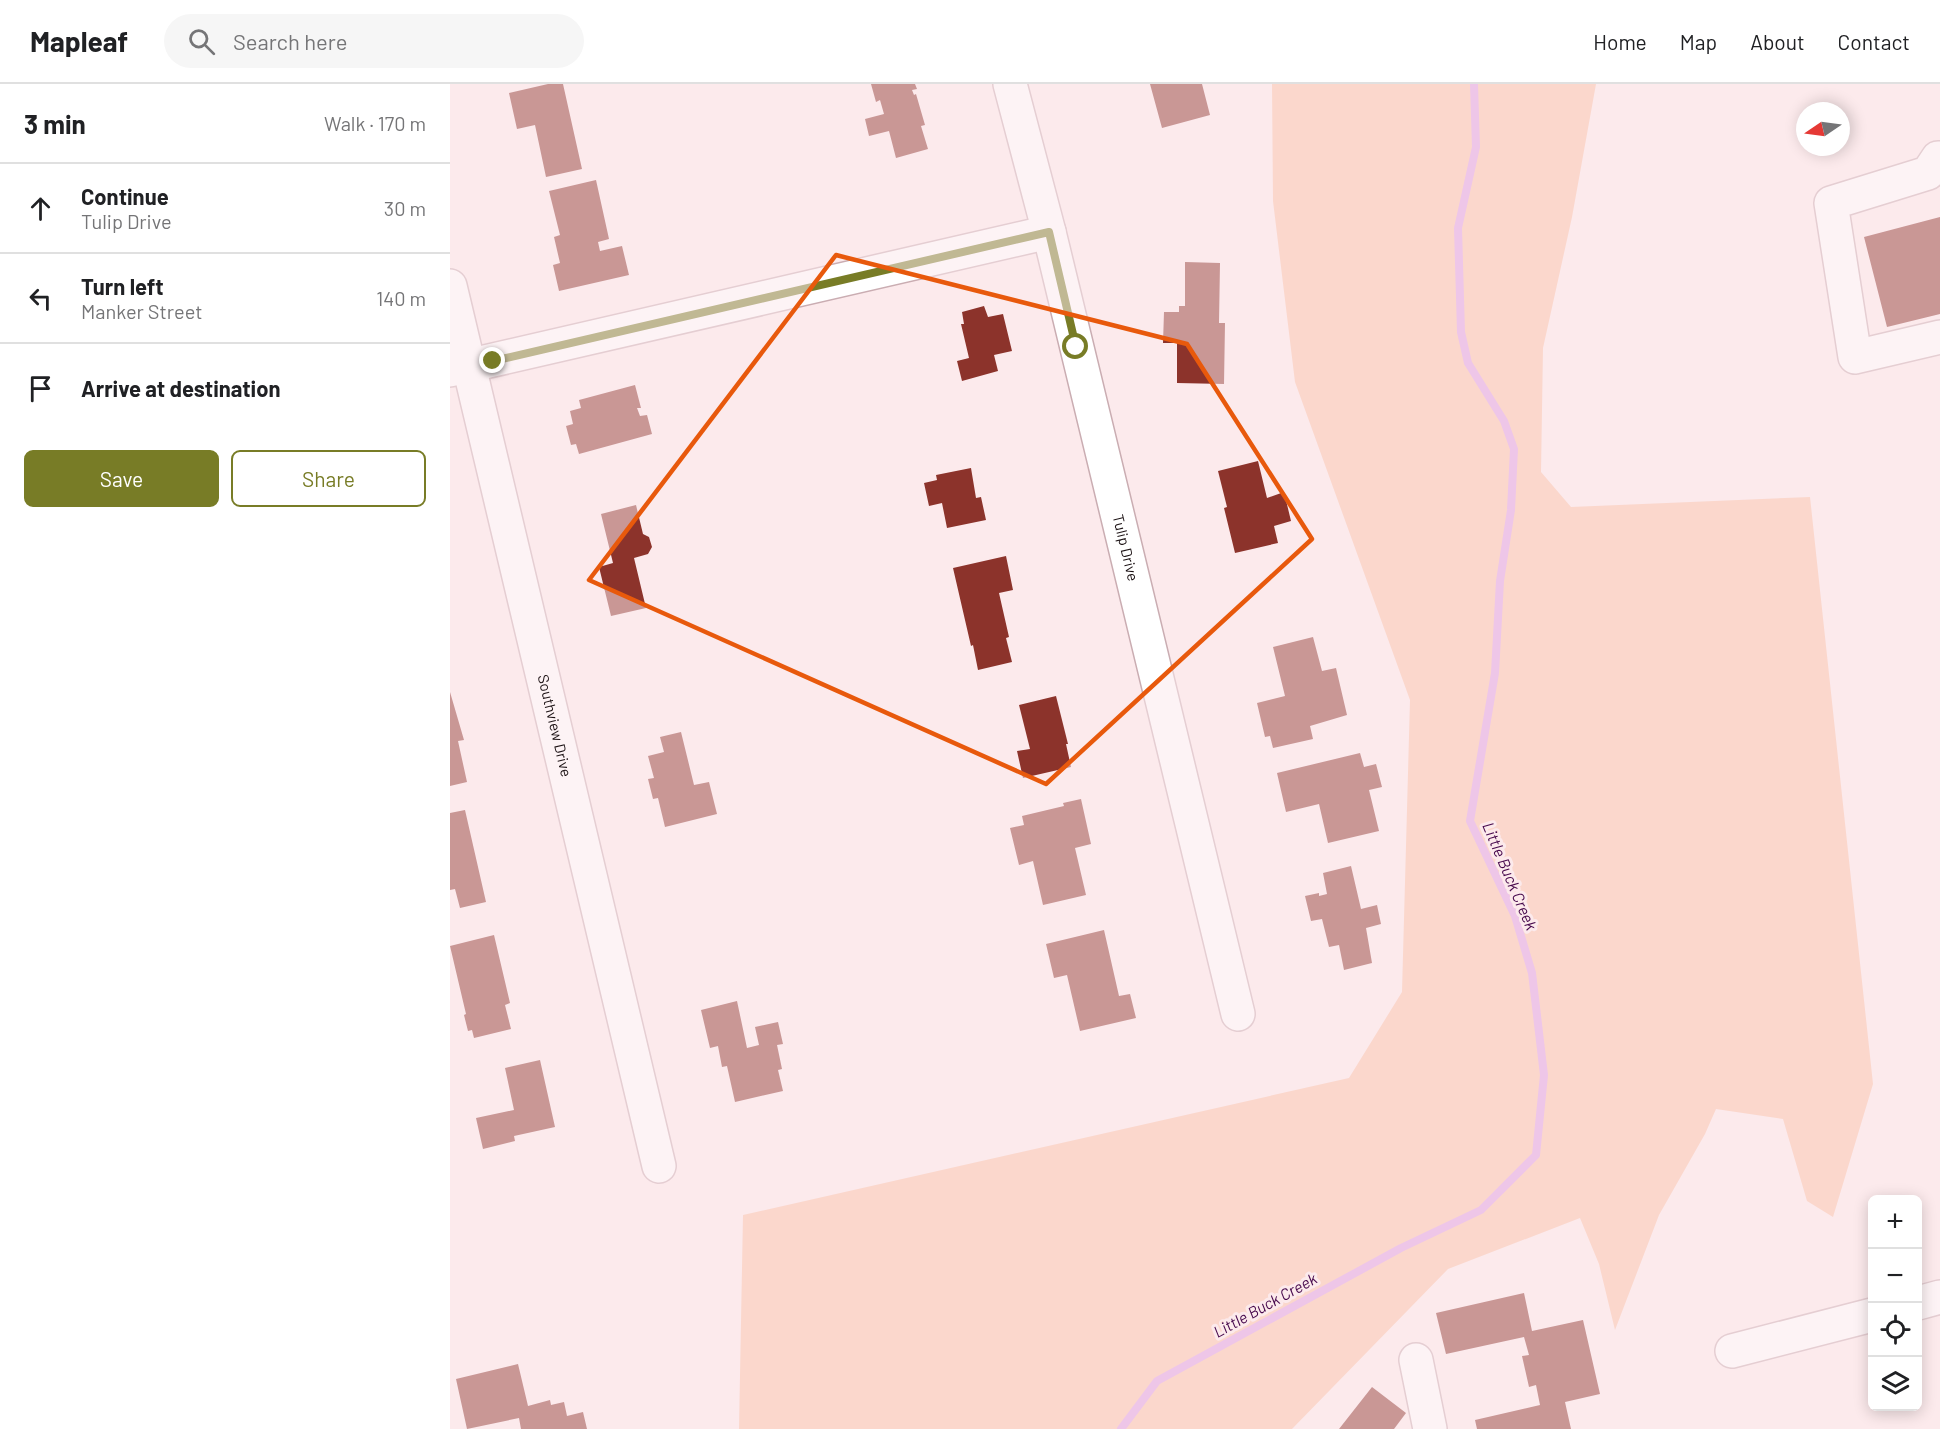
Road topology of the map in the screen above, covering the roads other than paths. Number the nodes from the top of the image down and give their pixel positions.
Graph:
1 (1010, 84) edge
2 (1940, 158) edge
3 (1049, 232) junction
4 (450, 285) edge
5 (1940, 337) edge
6 (460, 368) edge
7 (1238, 1014) dead end
8 (659, 1166) dead end
9 (1940, 1297) edge
10 (1922, 1302) edge
11 (1868, 1316) edge
12 (1732, 1351) dead end
13 (1416, 1360) dead end
14 (1431, 1429) edge

1 - 3 street, Tulip Drive
2 - 5 street
3 - 6 street
3 - 7 street, Tulip Drive
4 - 6 street, Southview Drive
6 - 8 street, Southview Drive
9 - 10 street
11 - 12 street
13 - 14 street

